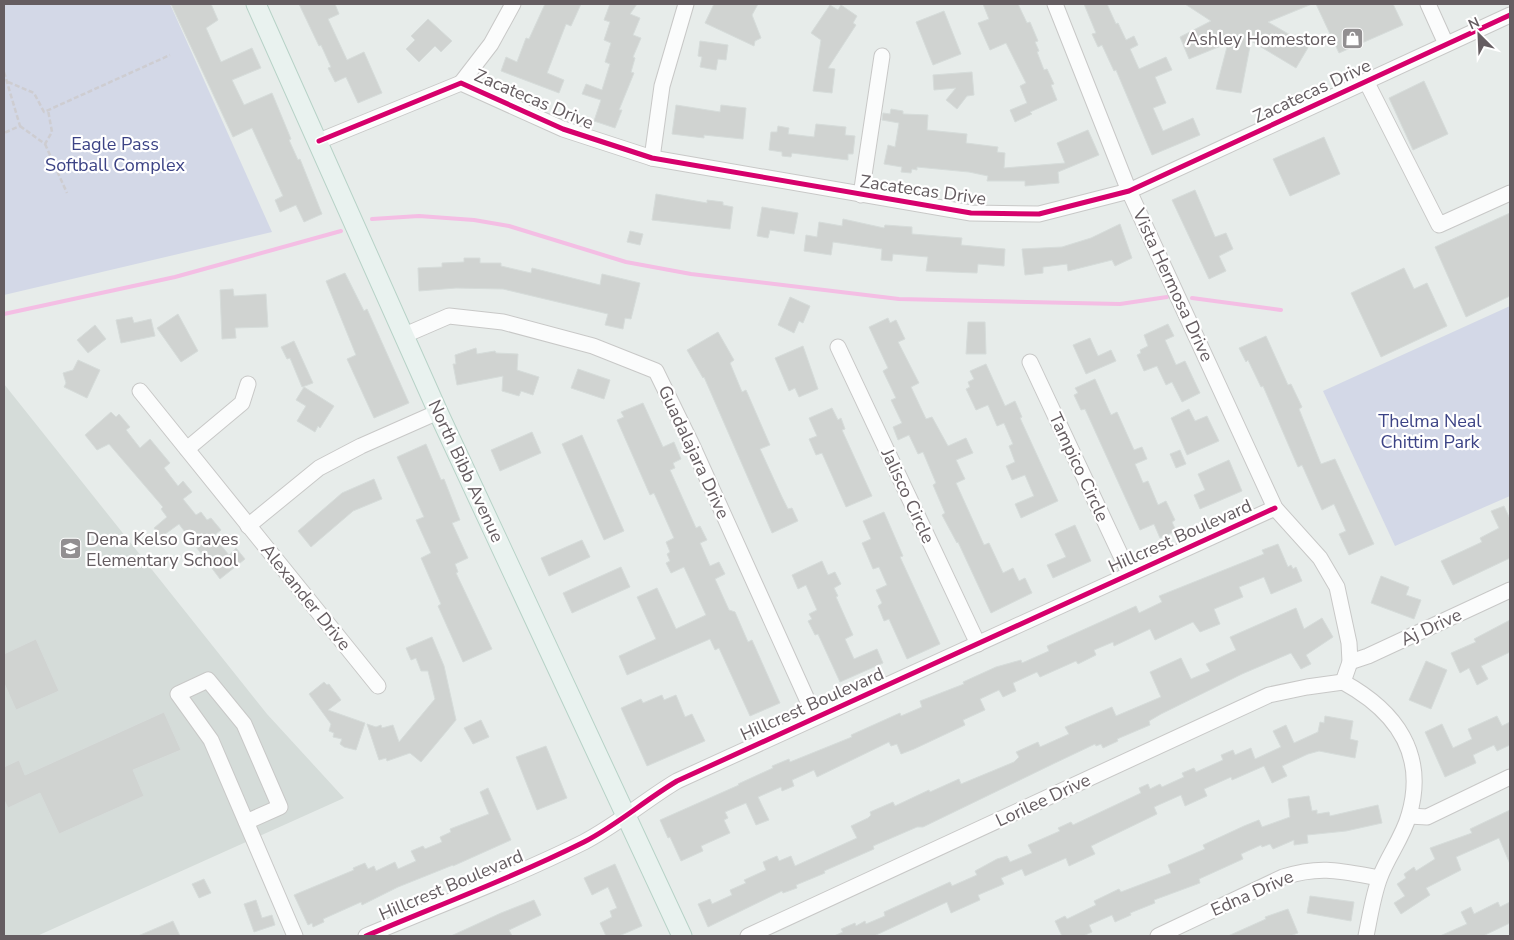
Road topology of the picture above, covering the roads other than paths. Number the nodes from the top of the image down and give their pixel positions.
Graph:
1 (256, 4) edge
2 (513, 4) edge
3 (686, 4) edge
4 (1055, 4) edge
5 (1428, 4) edge
6 (1510, 15) edge
7 (1446, 44) junction
8 (882, 56) dead end
9 (1366, 82) junction
10 (461, 84) junction
11 (319, 141) junction
12 (652, 158) junction
13 (1129, 191) junction
14 (1510, 193) edge
15 (861, 195) junction
16 (405, 335) junction
17 (838, 347) dead end
18 (1030, 362) dead end
19 (248, 384) dead end
20 (140, 391) dead end
21 (438, 412) junction
22 (187, 449) junction
23 (1276, 508) junction
24 (248, 526) junction
25 (1129, 573) junction
26 (1510, 590) edge
27 (978, 644) junction
28 (1350, 662) junction
29 (1344, 682) junction
30 (378, 686) dead end
31 (815, 717) junction
32 (1510, 777) edge
33 (627, 816) junction
34 (1409, 816) junction
35 (246, 822) junction
36 (1379, 878) junction
37 (295, 936) edge
38 (366, 936) edge
39 (682, 936) edge
40 (748, 936) edge
41 (1158, 936) edge
42 (1366, 936) edge

1 - 11 main road, North Bibb Avenue
2 - 10 street
3 - 12 street
4 - 13 street, Vista Hermosa Drive
5 - 7 street
6 - 7 street, Zacatecas Drive
7 - 9 street, Zacatecas Drive
8 - 15 street
9 - 13 street, Zacatecas Drive
9 - 14 street
10 - 11 street, Zacatecas Drive
10 - 12 street, Zacatecas Drive
11 - 16 main road, North Bibb Avenue
12 - 15 street, Zacatecas Drive
13 - 15 street, Zacatecas Drive
13 - 23 street, Vista Hermosa Drive
16 - 21 main road, North Bibb Avenue
16 - 31 street, Guadalajara Drive
17 - 27 street, Jalisco Circle
18 - 25 street, Tampico Circle
19 - 22 street
20 - 22 street, Alexander Drive
21 - 24 street
21 - 33 main road, North Bibb Avenue
22 - 24 street, Alexander Drive
23 - 25 street, Hillcrest Boulevard
23 - 28 street, Vista Hermosa Drive
24 - 30 street, Alexander Drive
25 - 27 street, Hillcrest Boulevard
26 - 28 street, Aj Drive
27 - 31 street, Hillcrest Boulevard
28 - 29 street
29 - 34 street
29 - 40 street, Lorilee Drive
31 - 33 street, Hillcrest Boulevard
32 - 34 street
33 - 38 street, Hillcrest Boulevard
33 - 39 main road, North Bibb Avenue
34 - 36 street
35 - 35 street
35 - 37 street
36 - 41 street, Edna Drive
36 - 42 street

